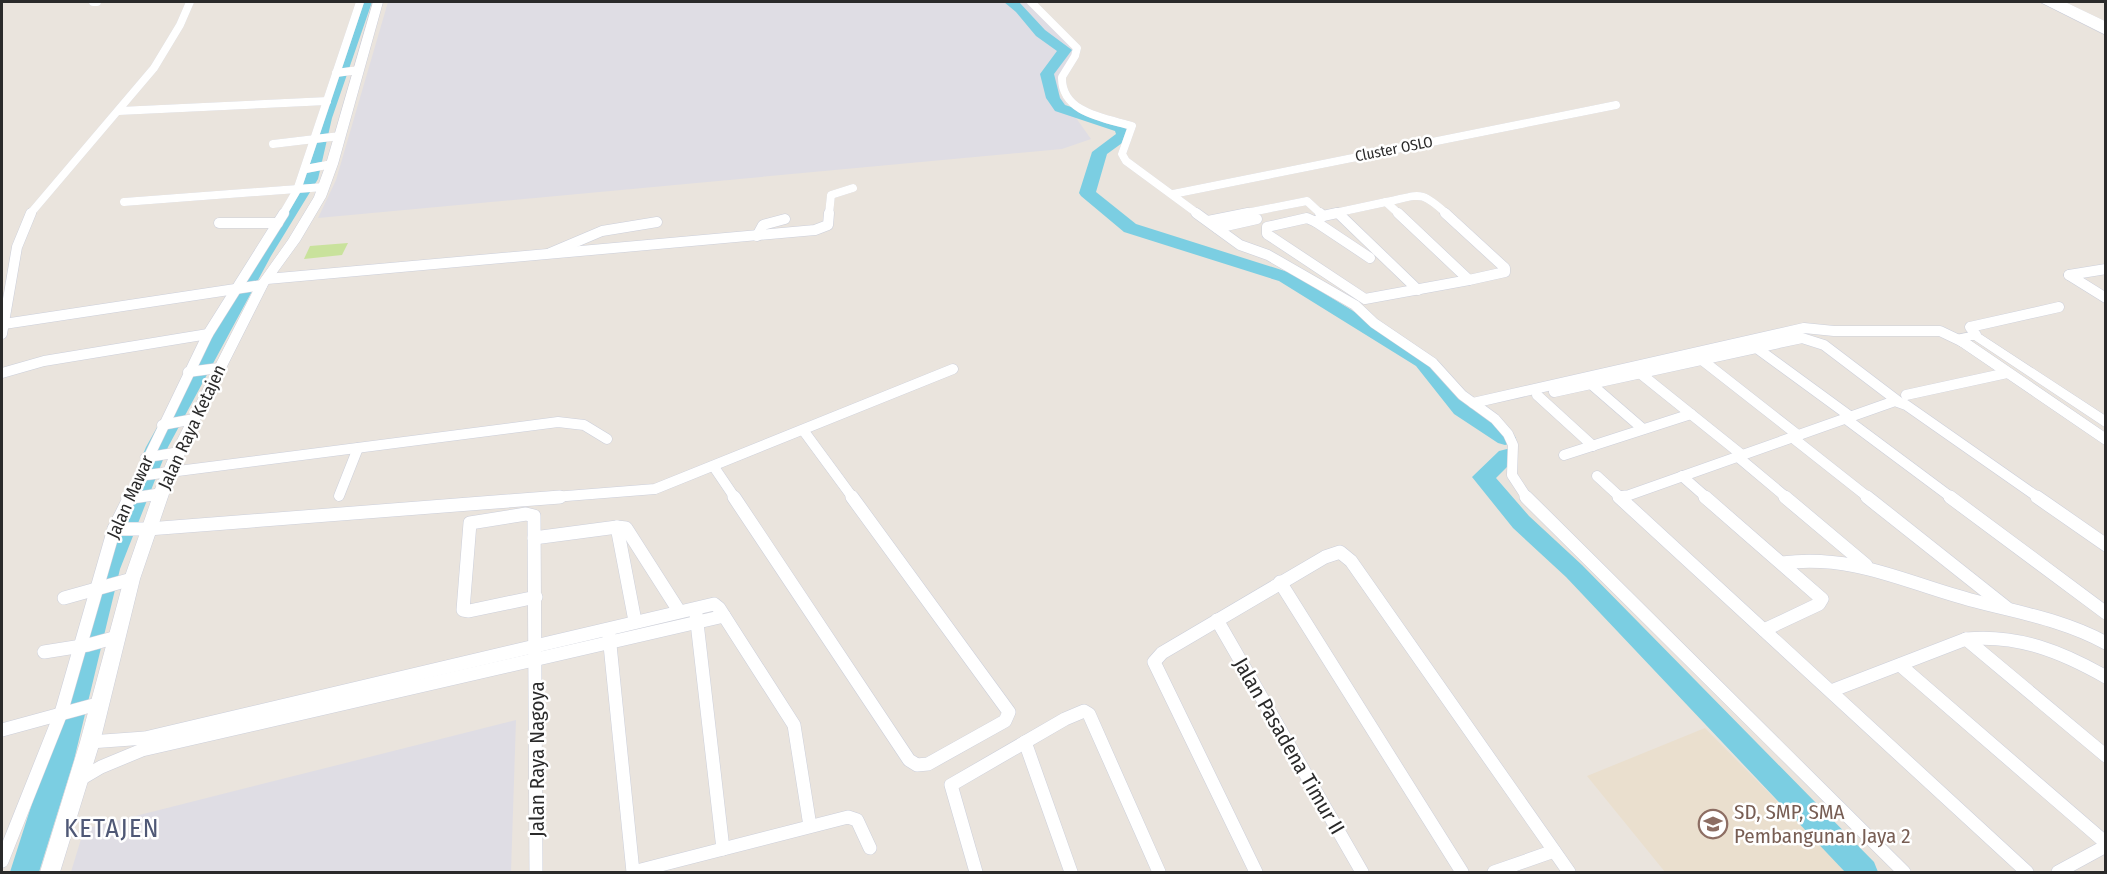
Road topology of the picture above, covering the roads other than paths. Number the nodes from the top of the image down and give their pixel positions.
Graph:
1 (190, 2) edge
2 (360, 2) edge
3 (378, 2) edge
4 (1031, 2) edge
5 (2045, 2) edge
6 (2056, 2) edge
7 (2106, 26) edge
8 (2106, 32) edge
9 (356, 70) junction
10 (338, 73) junction
11 (327, 101) junction
12 (1616, 105) dead end
13 (119, 111) junction
14 (335, 136) junction
15 (317, 139) junction
16 (273, 144) dead end
17 (317, 167) junction
18 (320, 187) junction
19 (853, 188) dead end
20 (300, 190) junction
21 (1173, 194) junction
22 (124, 202) dead end
23 (1386, 202) junction
24 (1310, 204) junction
25 (1338, 213) junction
26 (785, 219) dead end
27 (1319, 219) junction
28 (1208, 221) junction
29 (657, 222) dead end
30 (278, 223) junction
31 (219, 224) dead end
32 (1217, 228) junction
33 (757, 236) junction
34 (544, 255) junction
35 (1370, 258) dead end
36 (2106, 269) edge
37 (1469, 280) junction
38 (262, 283) junction
39 (240, 288) junction
40 (1418, 290) junction
41 (2106, 298) edge
42 (2059, 307) dead end
43 (4, 324) junction
44 (2, 334) edge
45 (208, 334) junction
46 (1970, 336) junction
47 (1758, 349) junction
48 (1702, 360) junction
49 (213, 369) junction
50 (953, 369) dead end
51 (191, 372) junction
52 (2, 373) edge
53 (2007, 373) junction
54 (1641, 374) junction
55 (1591, 384) junction
56 (1537, 395) junction
57 (1524, 398) dead end
58 (1903, 398) junction
59 (1473, 403) junction
60 (1691, 414) junction
61 (1848, 418) junction
62 (188, 420) junction
63 (2106, 423) edge
64 (165, 424) junction
65 (1643, 429) junction
66 (802, 430) junction
67 (1796, 437) junction
68 (607, 439) dead end
69 (2106, 441) edge
70 (1593, 446) junction
71 (358, 448) junction
72 (174, 453) junction
73 (1564, 455) dead end
74 (1740, 456) junction
75 (149, 457) junction
76 (714, 467) junction
77 (164, 471) junction
78 (142, 475) junction
79 (1597, 476) dead end
80 (1682, 476) junction
81 (145, 496) junction
82 (339, 496) dead end
83 (1621, 498) junction
84 (617, 527) junction
85 (117, 529) junction
86 (142, 529) junction
87 (534, 538) junction
88 (2106, 545) edge
89 (1782, 563) junction
90 (1867, 566) junction
91 (126, 581) junction
92 (1280, 582) junction
93 (100, 588) junction
94 (536, 597) junction
95 (64, 598) dead end
96 (2007, 608) junction
97 (679, 611) junction
98 (2106, 613) edge
99 (696, 615) junction
100 (635, 621) junction
101 (1217, 621) junction
102 (1764, 630) junction
103 (609, 635) junction
104 (113, 639) junction
105 (1966, 639) junction
106 (2106, 643) edge
107 (84, 646) junction
108 (44, 652) dead end
109 (537, 652) junction
110 (1900, 665) junction
111 (2106, 677) edge
112 (1831, 692) junction
113 (97, 704) junction
114 (65, 712) junction
115 (2, 730) edge
116 (90, 742) junction
117 (1025, 742) junction
118 (143, 744) junction
119 (2106, 756) edge
120 (79, 780) junction
121 (810, 826) junction
122 (2106, 845) edge
123 (870, 848) dead end
124 (723, 849) junction
125 (1554, 851) junction
126 (2, 861) edge
127 (50, 873) edge
128 (536, 873) edge
129 (976, 873) edge
130 (1071, 873) edge
131 (1159, 873) edge
132 (1256, 873) edge
133 (1362, 873) edge
134 (1462, 873) edge
135 (1494, 873) edge
136 (1569, 873) edge
137 (1904, 873) edge
138 (2027, 873) edge
139 (2058, 873) edge

1 - 13 street
2 - 10 street, Jalan Mawar
3 - 9 street, Jalan Raya Ketajen
4 - 21 street
5 - 8 street
6 - 7 street
9 - 10 street
9 - 14 street, Jalan Raya Ketajen
10 - 11 street, Jalan Mawar
11 - 13 street
11 - 15 street, Jalan Mawar
12 - 21 street, Cluster OSLO
13 - 43 street
14 - 15 street
14 - 17 street, Jalan Raya Ketajen
15 - 16 street
15 - 17 street, Jalan Mawar
17 - 18 street, Jalan Raya Ketajen
17 - 20 street, Jalan Mawar
18 - 20 street
18 - 38 street, Jalan Raya Ketajen
19 - 33 street
20 - 22 street
20 - 30 street, Jalan Mawar
21 - 28 street
23 - 25 street
23 - 37 street
23 - 37 street
24 - 27 street
24 - 28 street
24 - 32 street
25 - 27 street
25 - 40 street
26 - 33 street
27 - 35 street
27 - 40 street
28 - 32 street
29 - 34 street
30 - 31 street
30 - 39 street, Jalan Mawar
32 - 59 street
33 - 34 street
34 - 38 street
36 - 41 street
37 - 40 street
38 - 39 street
38 - 49 street, Jalan Raya Ketajen
39 - 43 street
39 - 45 street, Jalan Mawar
42 - 46 street
43 - 44 street
45 - 51 street, Jalan Mawar
45 - 52 street
46 - 53 street
46 - 59 street
46 - 63 street
47 - 48 street
47 - 58 street
47 - 61 street
48 - 54 street
48 - 67 street
49 - 51 street
49 - 62 street, Jalan Raya Ketajen
50 - 66 street
51 - 64 street, Jalan Mawar
53 - 58 street
53 - 69 street
54 - 55 street
54 - 60 street
55 - 56 street
55 - 65 street
56 - 57 street
56 - 70 street
58 - 61 street
58 - 88 street
59 - 137 street
60 - 65 street
60 - 74 street
61 - 67 street
61 - 98 street
62 - 64 street
62 - 72 street, Jalan Raya Ketajen
64 - 75 street, Jalan Mawar
65 - 70 street
66 - 76 street
66 - 76 street
67 - 74 street
67 - 96 street
68 - 71 street
70 - 73 street
71 - 77 street
71 - 82 street
72 - 75 street
72 - 77 street, Jalan Raya Ketajen
74 - 80 street
74 - 90 street
75 - 78 street, Jalan Mawar
76 - 86 street
77 - 78 street
77 - 81 street, Jalan Raya Ketajen
78 - 81 street, Jalan Mawar
79 - 83 street
80 - 83 street
80 - 89 street
81 - 85 street, Jalan Mawar
81 - 86 street, Jalan Raya Ketajen
83 - 102 street
84 - 87 street
84 - 97 street
84 - 100 street
85 - 86 street
85 - 93 street, Jalan Mawar
86 - 91 street, Jalan Raya Ketajen
87 - 94 street, Jalan Raya Nagoya
87 - 94 street, Jalan Raya Nagoya
89 - 90 street
89 - 102 street
90 - 96 street
91 - 93 street
91 - 104 street, Jalan Raya Ketajen
92 - 101 street
92 - 125 street
92 - 134 street
93 - 95 street
93 - 107 street, Jalan Mawar
94 - 109 street, Jalan Raya Nagoya
96 - 106 street
97 - 99 street
97 - 100 street
99 - 103 street
99 - 121 street
99 - 124 street
100 - 103 street
101 - 132 street
101 - 133 street, Jalan Pasadena Timur II
102 - 112 street
103 - 109 street
103 - 124 street
104 - 107 street
104 - 113 street, Jalan Raya Ketajen
105 - 110 street
105 - 111 street
105 - 119 street
107 - 108 street
107 - 114 street, Jalan Mawar
109 - 118 street
109 - 128 street, Jalan Raya Nagoya
110 - 112 street
110 - 122 street
112 - 138 street
113 - 114 street
113 - 116 street, Jalan Raya Ketajen
114 - 115 street
114 - 126 street, Jalan Mawar
116 - 118 street
116 - 120 street, Jalan Raya Ketajen
117 - 129 street
117 - 130 street
117 - 131 street
118 - 120 street
120 - 127 street, Jalan Raya Ketajen
121 - 123 street
121 - 124 street
122 - 139 street
125 - 135 street
125 - 136 street

